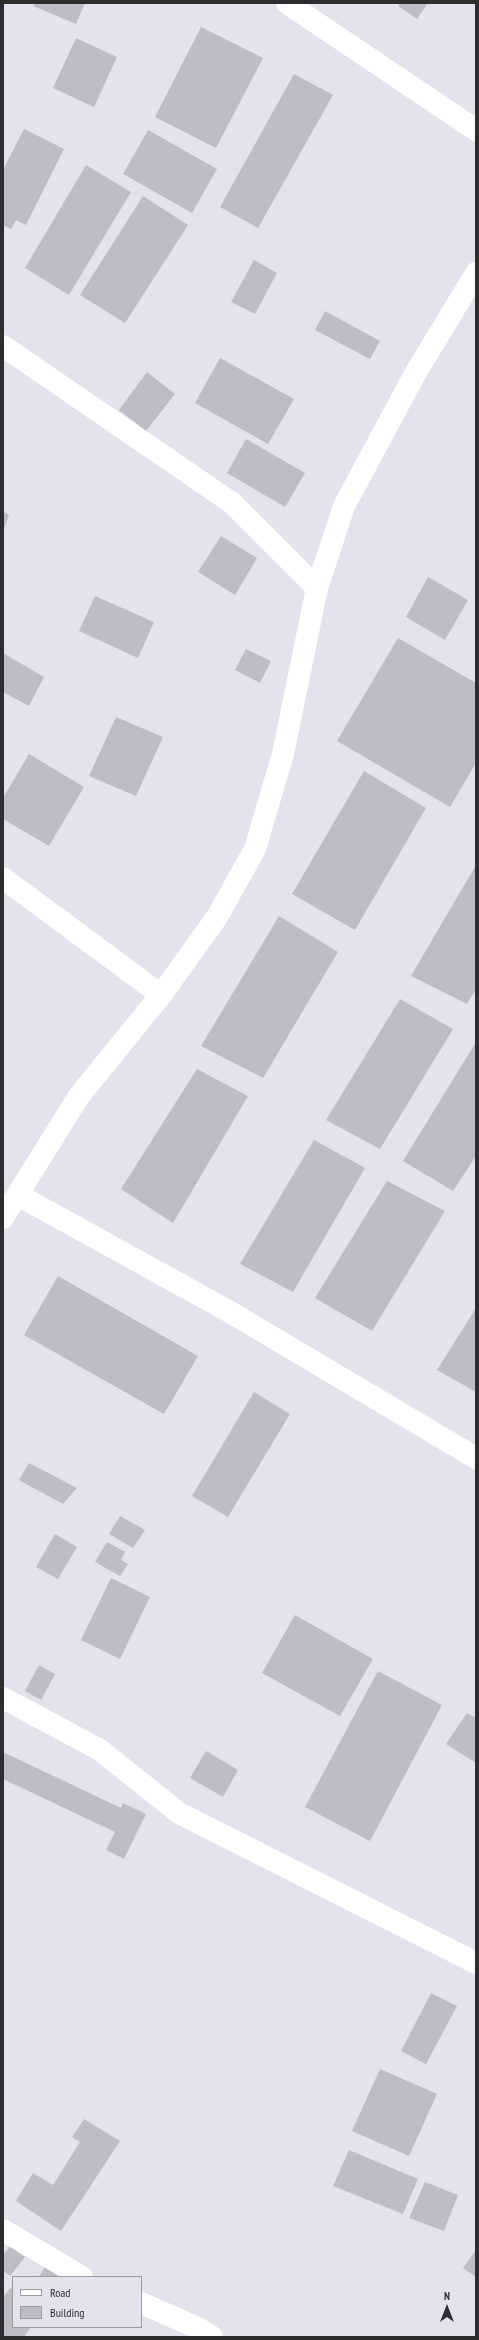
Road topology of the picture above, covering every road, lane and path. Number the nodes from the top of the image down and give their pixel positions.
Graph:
1 (287, 3) edge
2 (476, 130) edge
3 (476, 273) edge
4 (3, 346) edge
5 (318, 588) junction
6 (3, 878) edge
7 (160, 995) junction
8 (18, 1195) junction
9 (3, 1218) edge
10 (476, 1458) edge
11 (3, 1698) edge
12 (476, 1963) edge
13 (3, 2230) edge
14 (80, 2276) edge
15 (142, 2302) edge
16 (212, 2337) edge

1 - 2 street
3 - 5 street
4 - 5 street
5 - 7 street
6 - 7 street
7 - 8 street
8 - 9 street
8 - 10 street
11 - 12 street
13 - 14 street
15 - 16 street

